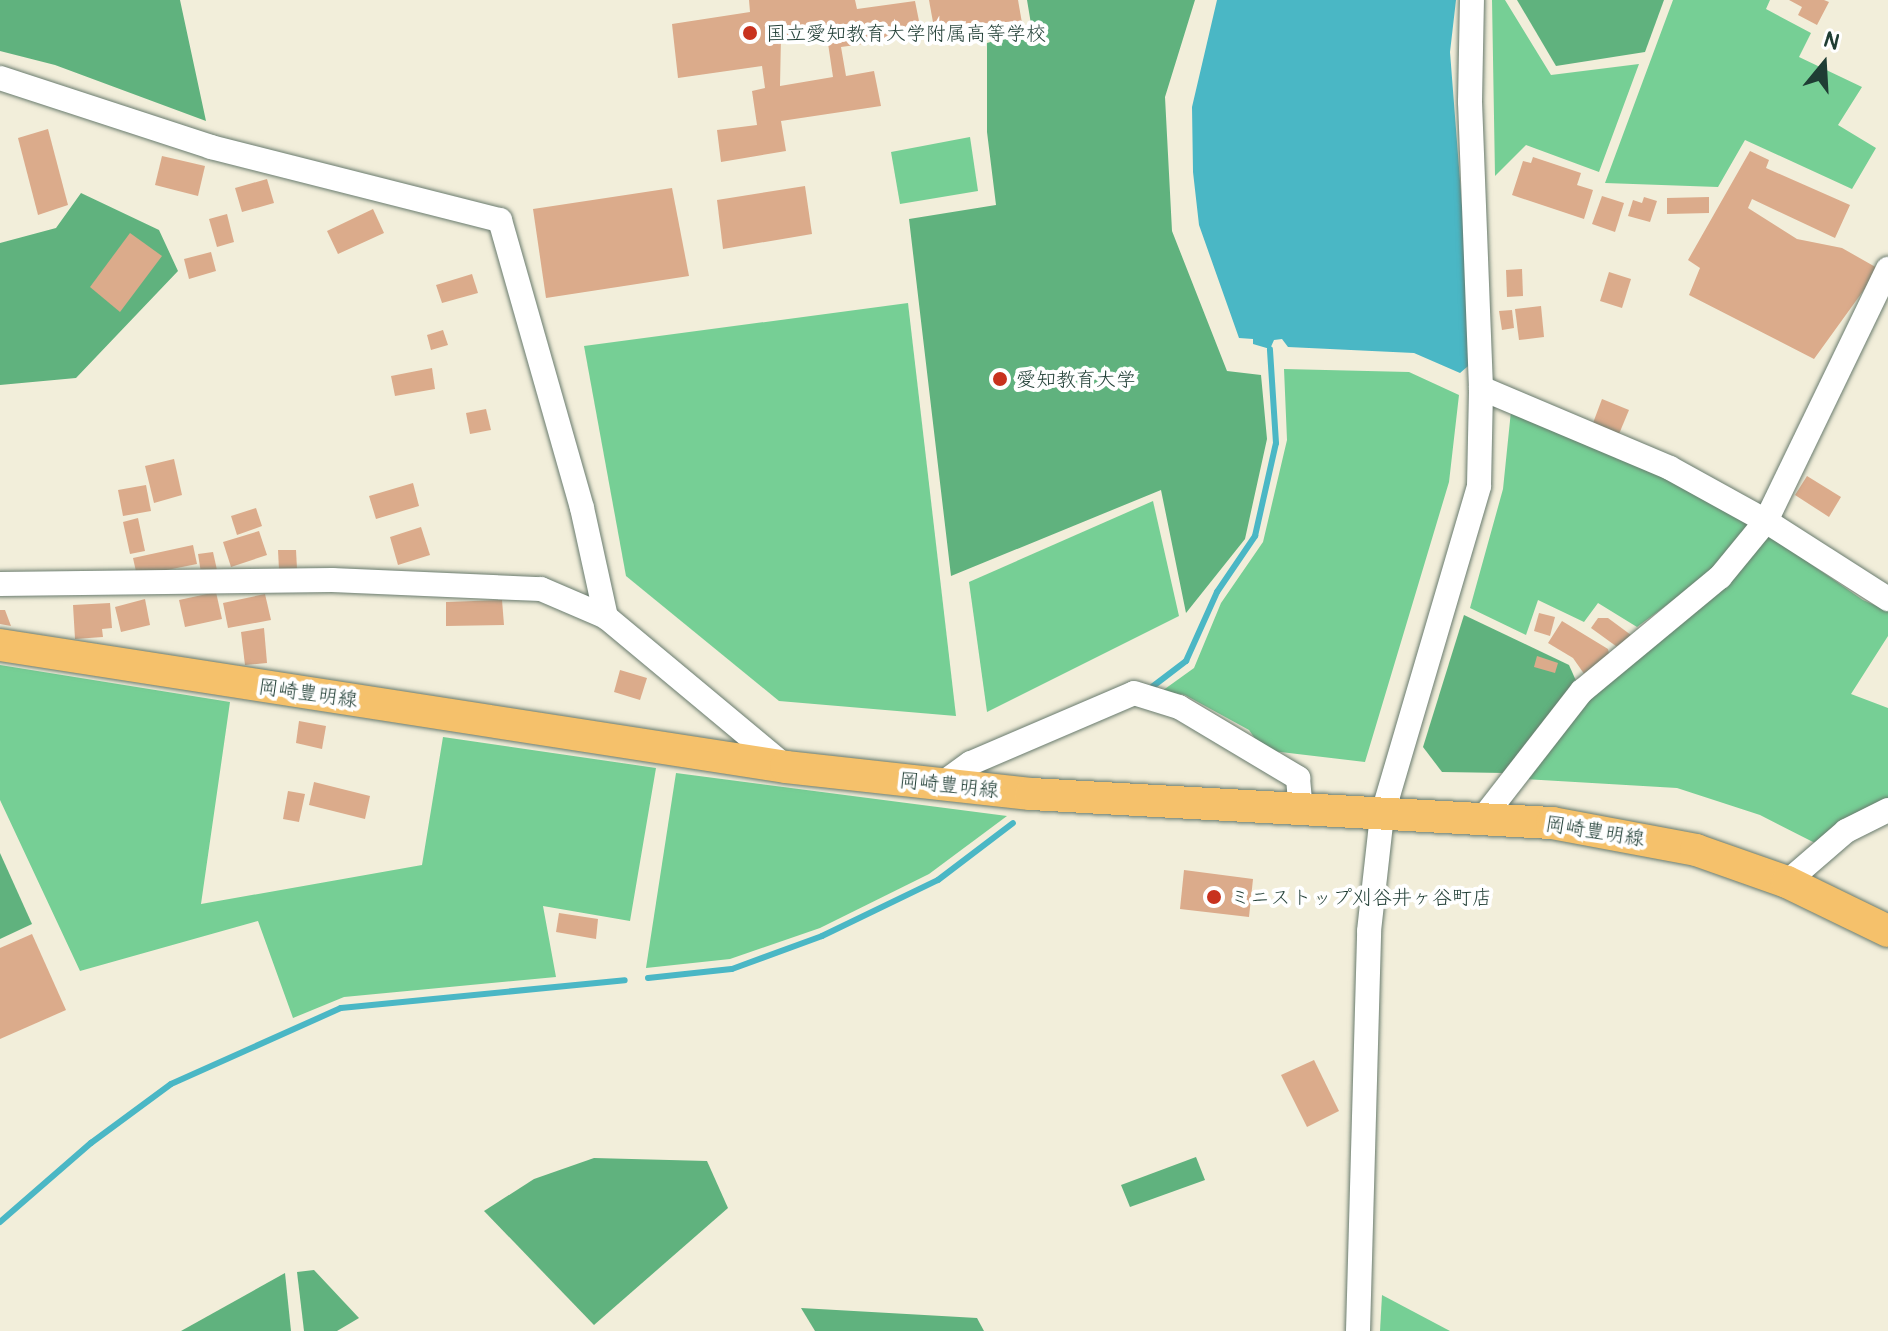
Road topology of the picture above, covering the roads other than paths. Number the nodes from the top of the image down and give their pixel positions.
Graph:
1 (1472, 0) edge
2 (0, 78) edge
3 (1888, 269) edge
4 (1481, 388) junction
5 (1766, 521) junction
6 (0, 584) edge
7 (1888, 599) edge
8 (606, 617) junction
9 (0, 645) edge
10 (786, 767) junction
11 (943, 783) junction
12 (1888, 810) edge
13 (1301, 812) junction
14 (1382, 816) junction
15 (1483, 818) junction
16 (1787, 882) junction
17 (1888, 931) edge
18 (1358, 1331) edge

1 - 4 street
2 - 8 street
3 - 5 street
4 - 5 street
4 - 14 street
5 - 7 street
5 - 15 street
6 - 8 street
8 - 10 street
9 - 10 main road, 岡崎豊明線
10 - 11 main road, 岡崎豊明線
11 - 13 main road, 岡崎豊明線
11 - 13 street
12 - 16 street
13 - 14 main road, 岡崎豊明線
14 - 15 main road, 岡崎豊明線
14 - 18 street
15 - 16 main road, 岡崎豊明線
16 - 17 main road, 岡崎豊明線

